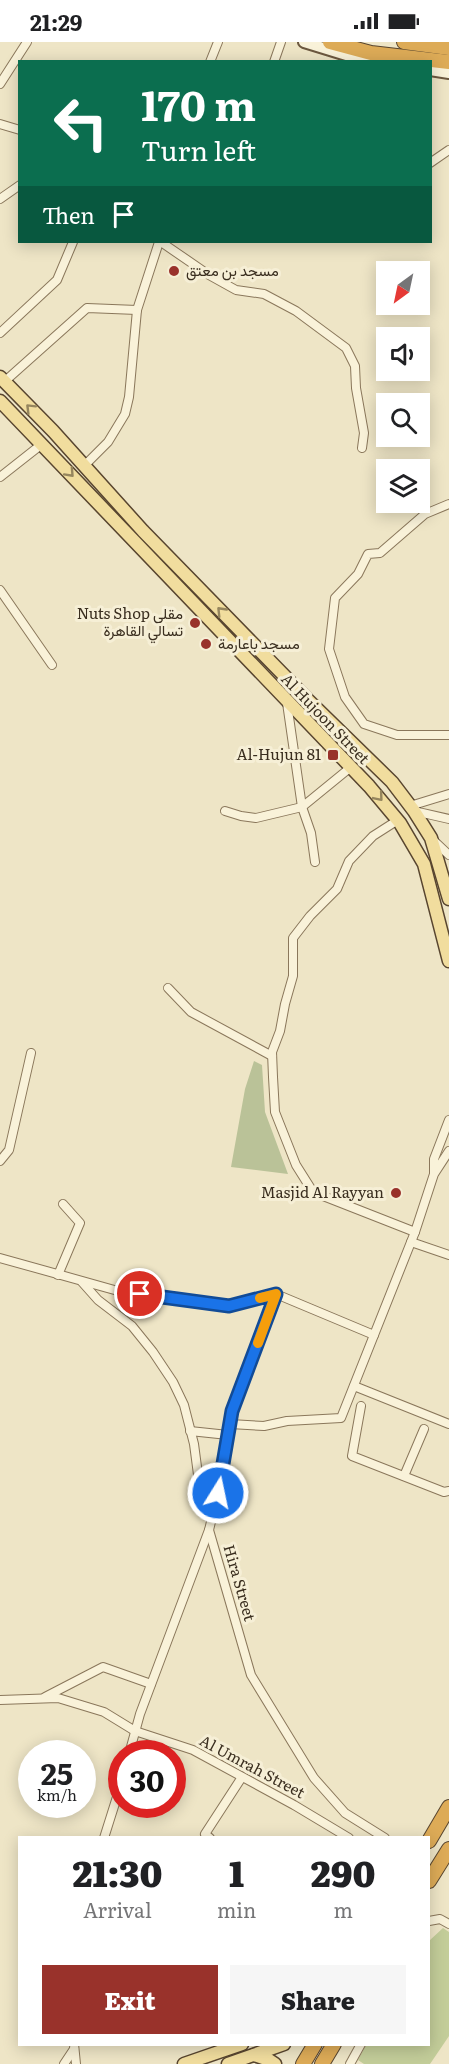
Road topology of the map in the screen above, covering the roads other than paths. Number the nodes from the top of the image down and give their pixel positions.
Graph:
1 (27, 42) edge
2 (218, 42) edge
3 (281, 42) edge
4 (304, 42) edge
5 (330, 42) edge
6 (404, 42) edge
7 (449, 48) edge
8 (211, 60) edge
9 (275, 60) edge
10 (362, 60) edge
11 (432, 60) edge
12 (432, 60) edge
13 (449, 62) edge
14 (432, 70) edge
15 (449, 72) edge
16 (0, 84) edge
17 (0, 124) edge
18 (18, 129) edge
19 (449, 150) edge
20 (432, 162) edge
21 (18, 186) edge
22 (0, 199) edge
23 (73, 243) edge
24 (160, 243) edge
25 (161, 243) edge
26 (137, 310) junction
27 (0, 333) edge
28 (2, 380) edge
29 (0, 401) edge
30 (42, 444) junction
31 (362, 448) dead end
32 (84, 466) junction
33 (0, 477) edge
34 (449, 504) edge
35 (0, 590) edge
36 (52, 665) dead end
37 (287, 702) junction
38 (449, 735) edge
39 (351, 767) junction
40 (449, 794) edge
41 (302, 807) junction
42 (412, 808) junction
43 (225, 811) dead end
44 (449, 819) edge
45 (398, 820) junction
46 (430, 838) junction
47 (449, 855) edge
48 (315, 862) dead end
49 (449, 899) edge
50 (449, 962) edge
51 (168, 988) dead end
52 (31, 1053) dead end
53 (272, 1056) junction
54 (449, 1120) edge
55 (449, 1151) edge
56 (0, 1161) edge
57 (434, 1174) junction
58 (63, 1204) dead end
59 (415, 1232) junction
60 (411, 1242) junction
61 (449, 1255) edge
62 (0, 1258) edge
63 (58, 1275) junction
64 (81, 1281) junction
65 (276, 1294) junction
66 (374, 1335) junction
67 (354, 1386) junction
68 (361, 1406) dead end
69 (230, 1424) junction
70 (449, 1424) edge
71 (424, 1429) dead end
72 (190, 1431) junction
73 (228, 1435) junction
74 (404, 1476) junction
75 (449, 1491) edge
76 (214, 1508) junction
77 (209, 1530) junction
78 (151, 1684) junction
79 (41, 1699) junction
80 (0, 1700) edge
81 (135, 1731) junction
82 (133, 1740) edge
83 (242, 1777) junction
84 (449, 1807) edge
85 (111, 1818) edge
86 (106, 1836) edge
87 (208, 1836) edge
88 (346, 1836) edge
89 (382, 1836) edge
90 (430, 1839) edge
91 (449, 1849) edge
92 (430, 1879) edge
93 (430, 1921) edge
94 (449, 1924) edge
95 (236, 2046) edge
96 (279, 2046) edge
97 (314, 2046) edge
98 (333, 2046) edge
99 (360, 2046) edge
100 (74, 2047) edge
101 (254, 2055) junction
102 (233, 2063) edge
103 (64, 2064) edge
104 (76, 2064) edge
105 (184, 2064) edge
106 (275, 2064) edge
107 (303, 2064) edge
108 (322, 2064) edge
109 (350, 2064) edge

1 - 16 street
2 - 8 street
3 - 9 street
4 - 10 street
5 - 11 highway
6 - 7 highway
12 - 13 highway
14 - 15 street
17 - 18 street
19 - 20 street
21 - 22 street
23 - 27 street
24 - 26 street
25 - 31 street
26 - 28 street
26 - 32 street
32 -> 28 main road, Al Hujoon Street
29 - 30 main road, Al Hujoon Street
30 - 33 street
30 -> 37 main road, Al Hujoon Street
42 -> 32 main road, Al Hujoon Street
34 - 38 street
35 - 36 street
37 - 39 main road, Al Hujoon Street
37 - 41 street
39 - 41 street
39 -> 45 main road, Al Hujoon Street
40 - 42 street
41 - 43 street
41 - 48 street
42 - 44 street
42 - 46 main road, Al Hujoon Street
45 - 50 main road, Al Hujoon Street
45 - 53 street
46 - 47 street
46 - 49 main road, Al Hujoon Street
51 - 53 street
52 - 56 street
53 - 59 street
54 - 57 street
55 - 57 street
57 - 59 street
58 - 63 street
59 - 60 street
60 - 61 street
60 - 66 street
62 - 63 street
63 - 64 street
64 - 65 street
64 - 72 street
65 - 66 street
65 - 69 street, Hira Street
66 - 67 street
67 - 69 street
67 - 70 street
68 - 74 street
69 - 73 street, Hira Street
71 - 74 street
72 - 73 street
72 - 76 street
73 - 76 street, Hira Street
74 - 75 street
76 - 77 street, Hira Street
77 - 78 street
77 - 89 street, Hira Street
78 - 79 street
78 - 81 street
79 - 80 street, Al Umrah Street
79 - 81 street, Al Umrah Street
81 - 82 street
81 - 83 street, Al Umrah Street
83 - 87 street
83 - 88 street, Al Umrah Street
84 - 90 highway
85 - 86 street
91 - 92 highway
93 - 94 street
95 - 105 main road
96 - 101 main road
97 - 107 highway
98 - 108 highway
99 - 109 street
100 - 103 street
100 - 104 street
101 - 102 main road
101 - 106 main road

